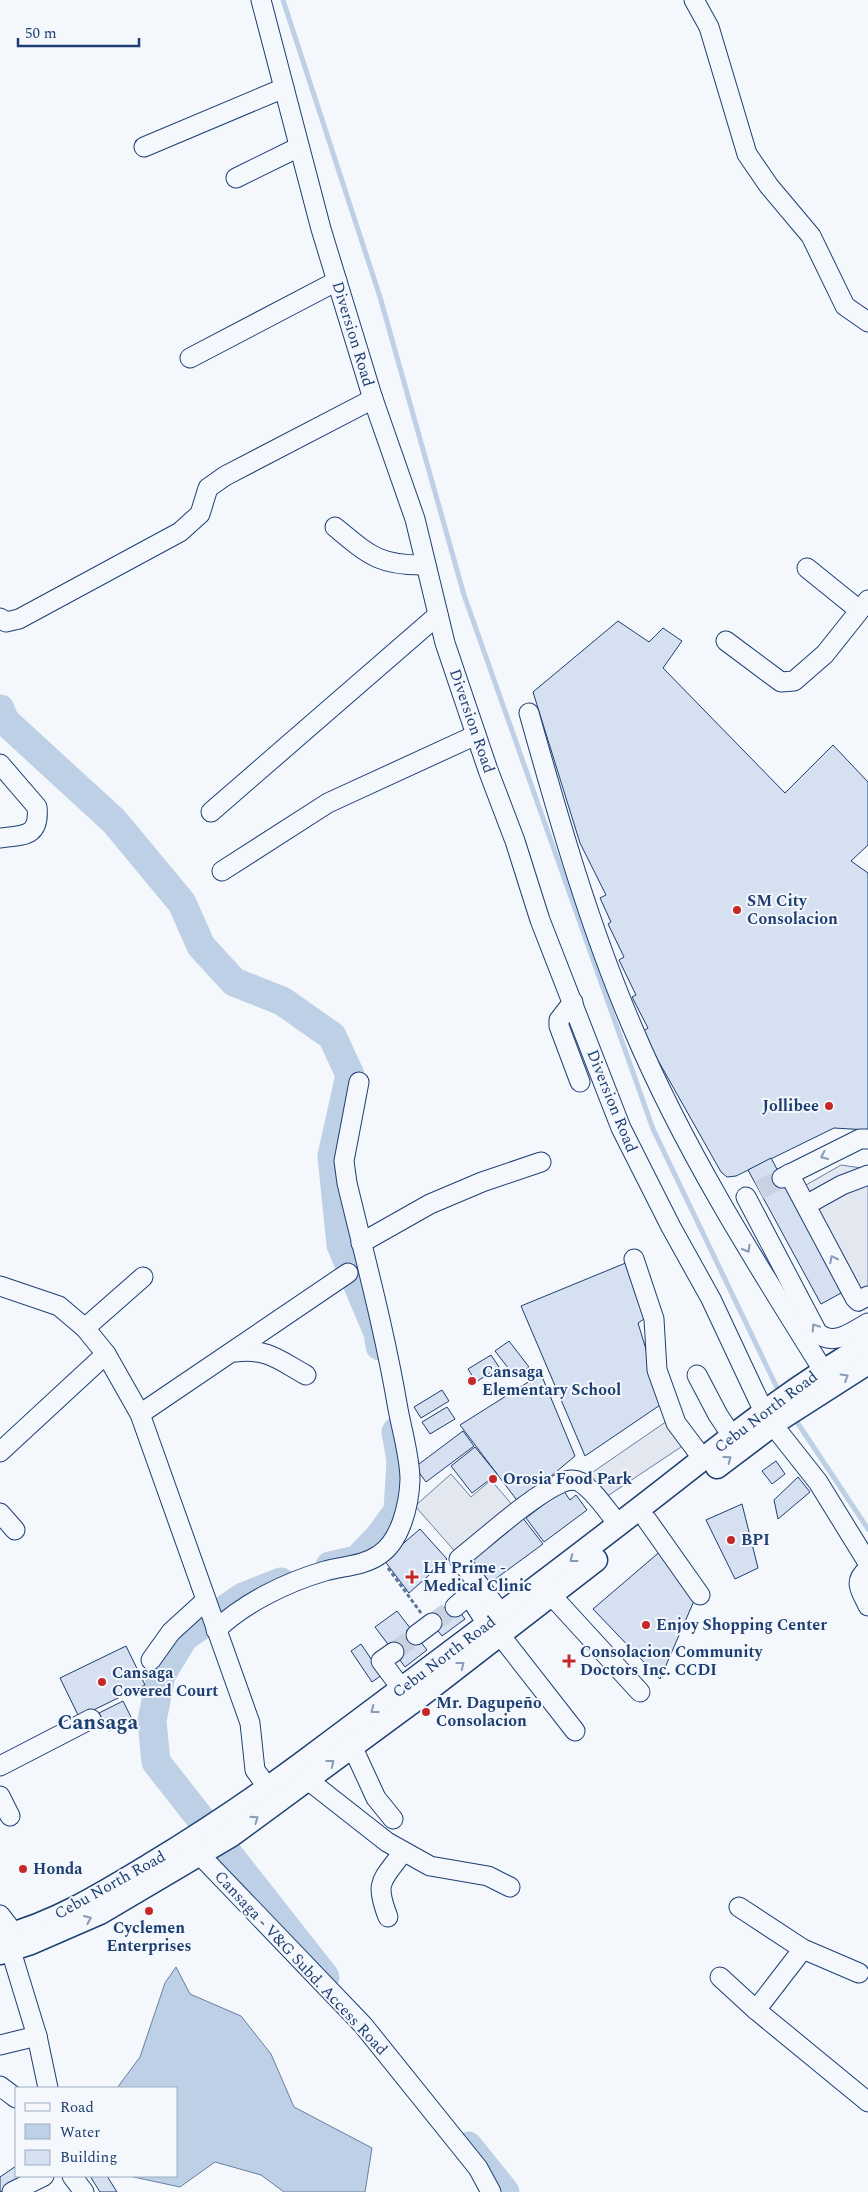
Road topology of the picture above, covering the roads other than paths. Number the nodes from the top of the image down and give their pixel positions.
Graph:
1 (261, 0) edge
2 (694, 0) edge
3 (284, 88) junction
4 (144, 147) dead end
5 (299, 147) junction
6 (236, 178) dead end
7 (337, 281) junction
8 (868, 322) edge
9 (190, 358) dead end
10 (373, 399) junction
11 (334, 527) dead end
12 (426, 565) junction
13 (807, 568) dead end
14 (864, 605) edge
15 (438, 615) junction
16 (0, 618) edge
17 (726, 641) dead end
18 (529, 712) dead end
19 (476, 735) junction
20 (0, 764) edge
21 (211, 812) dead end
22 (0, 838) edge
23 (222, 871) dead end
24 (573, 1002) junction
25 (359, 1082) dead end
26 (580, 1082) dead end
27 (868, 1139) edge
28 (541, 1162) dead end
29 (868, 1175) edge
30 (812, 1202) junction
31 (723, 1207) junction
32 (361, 1243) junction
33 (634, 1259) dead end
34 (348, 1272) dead end
35 (143, 1277) dead end
36 (0, 1286) edge
37 (868, 1296) edge
38 (868, 1323) edge
39 (85, 1328) junction
40 (868, 1344) edge
41 (235, 1352) junction
42 (106, 1354) junction
43 (868, 1363) edge
44 (822, 1370) junction
45 (306, 1375) dead end
46 (697, 1375) dead end
47 (803, 1393) junction
48 (140, 1414) junction
49 (773, 1415) junction
50 (732, 1436) junction
51 (0, 1452) edge
52 (703, 1459) junction
53 (0, 1513) edge
54 (647, 1520) junction
55 (619, 1525) junction
56 (15, 1530) dead end
57 (868, 1563) edge
58 (868, 1570) edge
59 (700, 1595) dead end
60 (552, 1596) junction
61 (868, 1606) edge
62 (455, 1607) tunnel mouth
63 (210, 1616) junction
64 (432, 1623) tunnel mouth
65 (496, 1624) junction
66 (416, 1635) tunnel mouth
67 (394, 1652) tunnel mouth
68 (151, 1660) dead end
69 (402, 1689) junction
70 (640, 1692) dead end
71 (91, 1719) dead end
72 (576, 1731) dead end
73 (352, 1746) junction
74 (0, 1766) edge
75 (308, 1780) junction
76 (268, 1788) junction
77 (0, 1796) edge
78 (10, 1816) dead end
79 (392, 1819) dead end
80 (227, 1827) junction
81 (199, 1849) junction
82 (403, 1852) junction
83 (510, 1887) dead end
84 (739, 1907) dead end
85 (0, 1915) edge
86 (388, 1917) dead end
87 (6, 1944) edge
88 (804, 1949) junction
89 (859, 1973) dead end
90 (720, 1978) dead end
91 (756, 2010) junction
92 (37, 2036) junction
93 (0, 2045) edge
94 (0, 2086) edge
95 (48, 2087) edge
96 (15, 2097) edge
97 (868, 2102) edge
98 (42, 2177) edge
99 (73, 2177) edge
100 (12, 2192) edge
101 (84, 2192) edge
102 (491, 2192) edge

1 - 3 street, Diversion Road
2 - 8 street
3 - 4 street
3 - 5 street, Diversion Road
5 - 6 street
5 - 7 street, Diversion Road
7 - 9 street
7 - 10 street, Diversion Road
10 - 12 street, Diversion Road
10 - 16 street
11 - 12 street
12 - 15 street, Diversion Road
13 - 14 street
14 - 17 street
15 - 19 street, Diversion Road
15 - 21 street
18 - 31 street
19 - 23 street
19 - 24 street, Diversion Road
20 - 22 street
24 - 26 street
24 - 49 street, Diversion Road
25 - 32 street
27 -> 30 street
28 - 32 street
29 - 30 street
37 -> 30 street
38 -> 31 street
31 -> 44 street
32 - 63 street
33 - 52 street
34 - 41 street
35 - 39 street
36 - 39 street
39 - 42 street
40 - 44 main road, Cebu North Road
41 - 45 street
41 - 48 street
42 - 48 street
42 - 51 street
47 -> 43 main road, Cebu North Road
44 - 47 main road, Cebu North Road
46 - 50 street
47 - 49 main road, Cebu North Road
48 - 63 street
49 - 50 main road, Cebu North Road
54 -> 49 main road, Cebu North Road
49 - 57 street, Diversion Road
50 - 52 main road, Cebu North Road
52 - 55 main road, Cebu North Road
53 - 56 street
54 - 59 street
54 - 60 main road, Cebu North Road
55 -> 65 main road, Cebu North Road
55 - 65 street
58 - 61 street
60 - 65 main road, Cebu North Road
60 - 70 street
62 - 65 street
63 - 68 street
63 - 76 street
64 - 66 street
65 - 69 main road, Cebu North Road
65 - 72 street
73 -> 65 main road, Cebu North Road
67 - 69 street
69 -> 76 main road, Cebu North Road
71 - 74 street
75 -> 73 main road, Cebu North Road
73 - 79 street
80 -> 75 main road, Cebu North Road
75 - 82 street
76 - 80 main road, Cebu North Road
77 - 78 street
80 - 81 main road, Cebu North Road
81 - 87 main road, Cebu North Road
81 - 102 street, Cansaga - V&G Subd. Access Road
82 - 83 street
82 - 86 street
84 - 88 street
85 - 87 street
87 - 92 street
88 - 89 street
88 - 91 street
90 - 91 street
91 - 97 street
92 - 93 street
92 - 95 street
94 - 96 street
98 - 100 street
99 - 101 street

